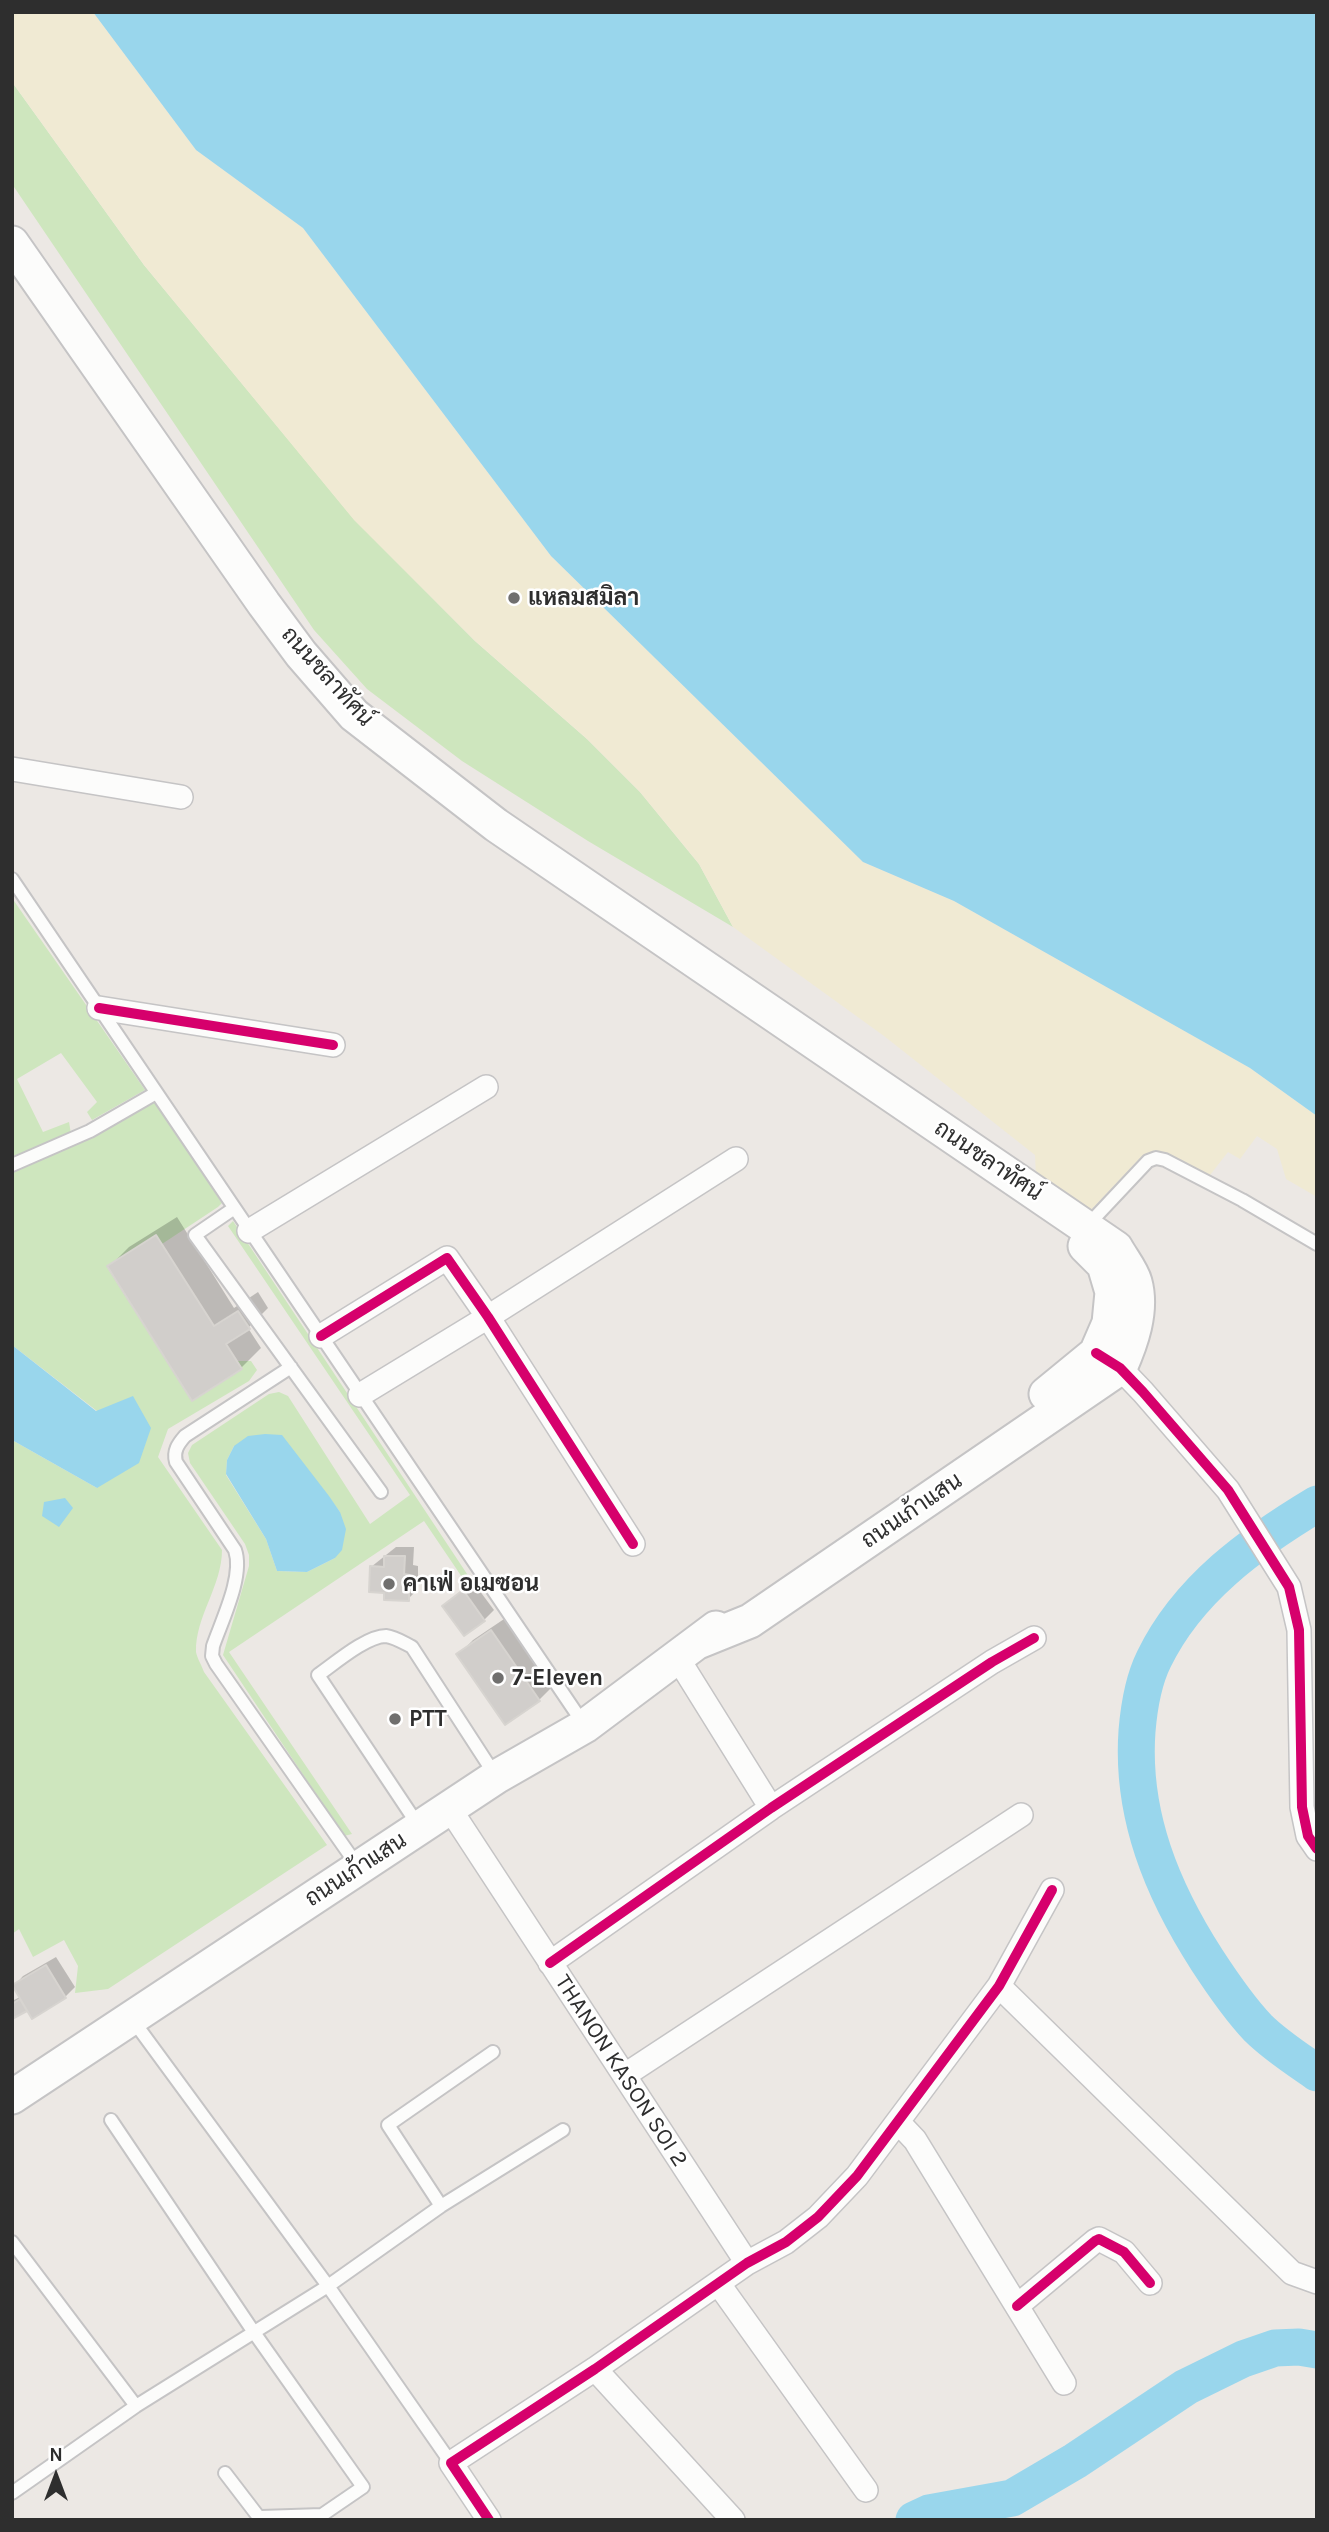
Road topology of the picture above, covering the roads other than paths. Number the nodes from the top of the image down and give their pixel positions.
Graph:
1 (12, 243) edge
2 (12, 769) edge
3 (181, 797) dead end
4 (12, 879) edge
5 (753, 1002) junction
6 (99, 1008) junction
7 (333, 1045) dead end
8 (486, 1087) dead end
9 (156, 1093) junction
10 (736, 1159) dead end
11 (12, 1165) edge
12 (233, 1209) junction
13 (1086, 1227) junction
14 (249, 1231) junction
15 (1317, 1244) edge
16 (488, 1317) junction
17 (321, 1336) junction
18 (1108, 1361) junction
19 (290, 1367) junction
20 (360, 1395) junction
21 (381, 1492) dead end
22 (633, 1544) dead end
23 (1034, 1638) dead end
24 (688, 1650) junction
25 (585, 1726) junction
26 (496, 1777) junction
27 (771, 1808) junction
28 (450, 1809) junction
29 (1021, 1815) dead end
30 (420, 1828) junction
31 (1317, 1849) edge
32 (359, 1868) junction
33 (1052, 1890) dead end
34 (550, 1963) junction
35 (999, 1986) junction
36 (132, 2018) junction
37 (493, 2052) dead end
38 (625, 2075) junction
39 (12, 2097) edge
40 (111, 2120) dead end
41 (898, 2122) junction
42 (563, 2130) dead end
43 (441, 2206) junction
44 (12, 2242) edge
45 (747, 2263) junction
46 (1317, 2281) edge
47 (718, 2283) junction
48 (1150, 2283) dead end
49 (328, 2286) junction
50 (1017, 2306) junction
51 (253, 2331) junction
52 (595, 2369) junction
53 (1064, 2383) dead end
54 (136, 2406) junction
55 (451, 2463) junction
56 (225, 2473) dead end
57 (866, 2490) dead end
58 (12, 2493) edge
59 (261, 2518) edge
60 (489, 2520) edge
61 (733, 2520) edge

1 - 5 main road, ถนนชลาทัศน์
2 - 3 street
4 - 6 lane
5 - 13 main road, ถนนชลาทัศน์
5 - 18 main road, ถนนชลาทัศน์
6 - 7 street
6 - 9 lane
8 - 14 street
9 - 11 lane
9 - 12 lane
10 - 16 street
12 - 14 lane
12 - 19 lane
13 - 15 lane
13 - 18 main road, ถนนชลาทัศน์
14 - 17 lane
16 - 17 street
16 - 20 street
16 - 22 street
17 - 20 lane
18 - 24 main road, ถนนเก้าแสน
18 - 31 street
19 - 21 lane
19 - 32 lane
20 - 25 lane
23 - 27 street
24 - 25 main road, ถนนเก้าแสน
24 - 27 street
25 - 26 main road, ถนนเก้าแสน
26 - 28 main road, ถนนเก้าแสน
26 - 30 lane
27 - 34 street
28 - 30 main road, ถนนเก้าแสน
28 - 34 street, THANON KASON SOI 2
29 - 38 street
30 - 32 main road, ถนนเก้าแสน
32 - 36 main road, ถนนเก้าแสน
33 - 35 street
34 - 38 street, THANON KASON SOI 2
35 - 41 street
35 - 46 street
36 - 39 main road, ถนนเก้าแสน
36 - 49 lane
37 - 43 lane
38 - 45 street, THANON KASON SOI 2
40 - 51 lane
41 - 45 street
41 - 50 street
42 - 43 lane
43 - 49 lane
44 - 54 lane
45 - 47 street
47 - 52 street
47 - 57 street
48 - 50 street
49 - 51 lane
49 - 55 lane
50 - 53 street
51 - 54 lane
51 - 59 lane
52 - 55 street
52 - 61 street
54 - 58 lane
55 - 60 street
56 - 59 lane

